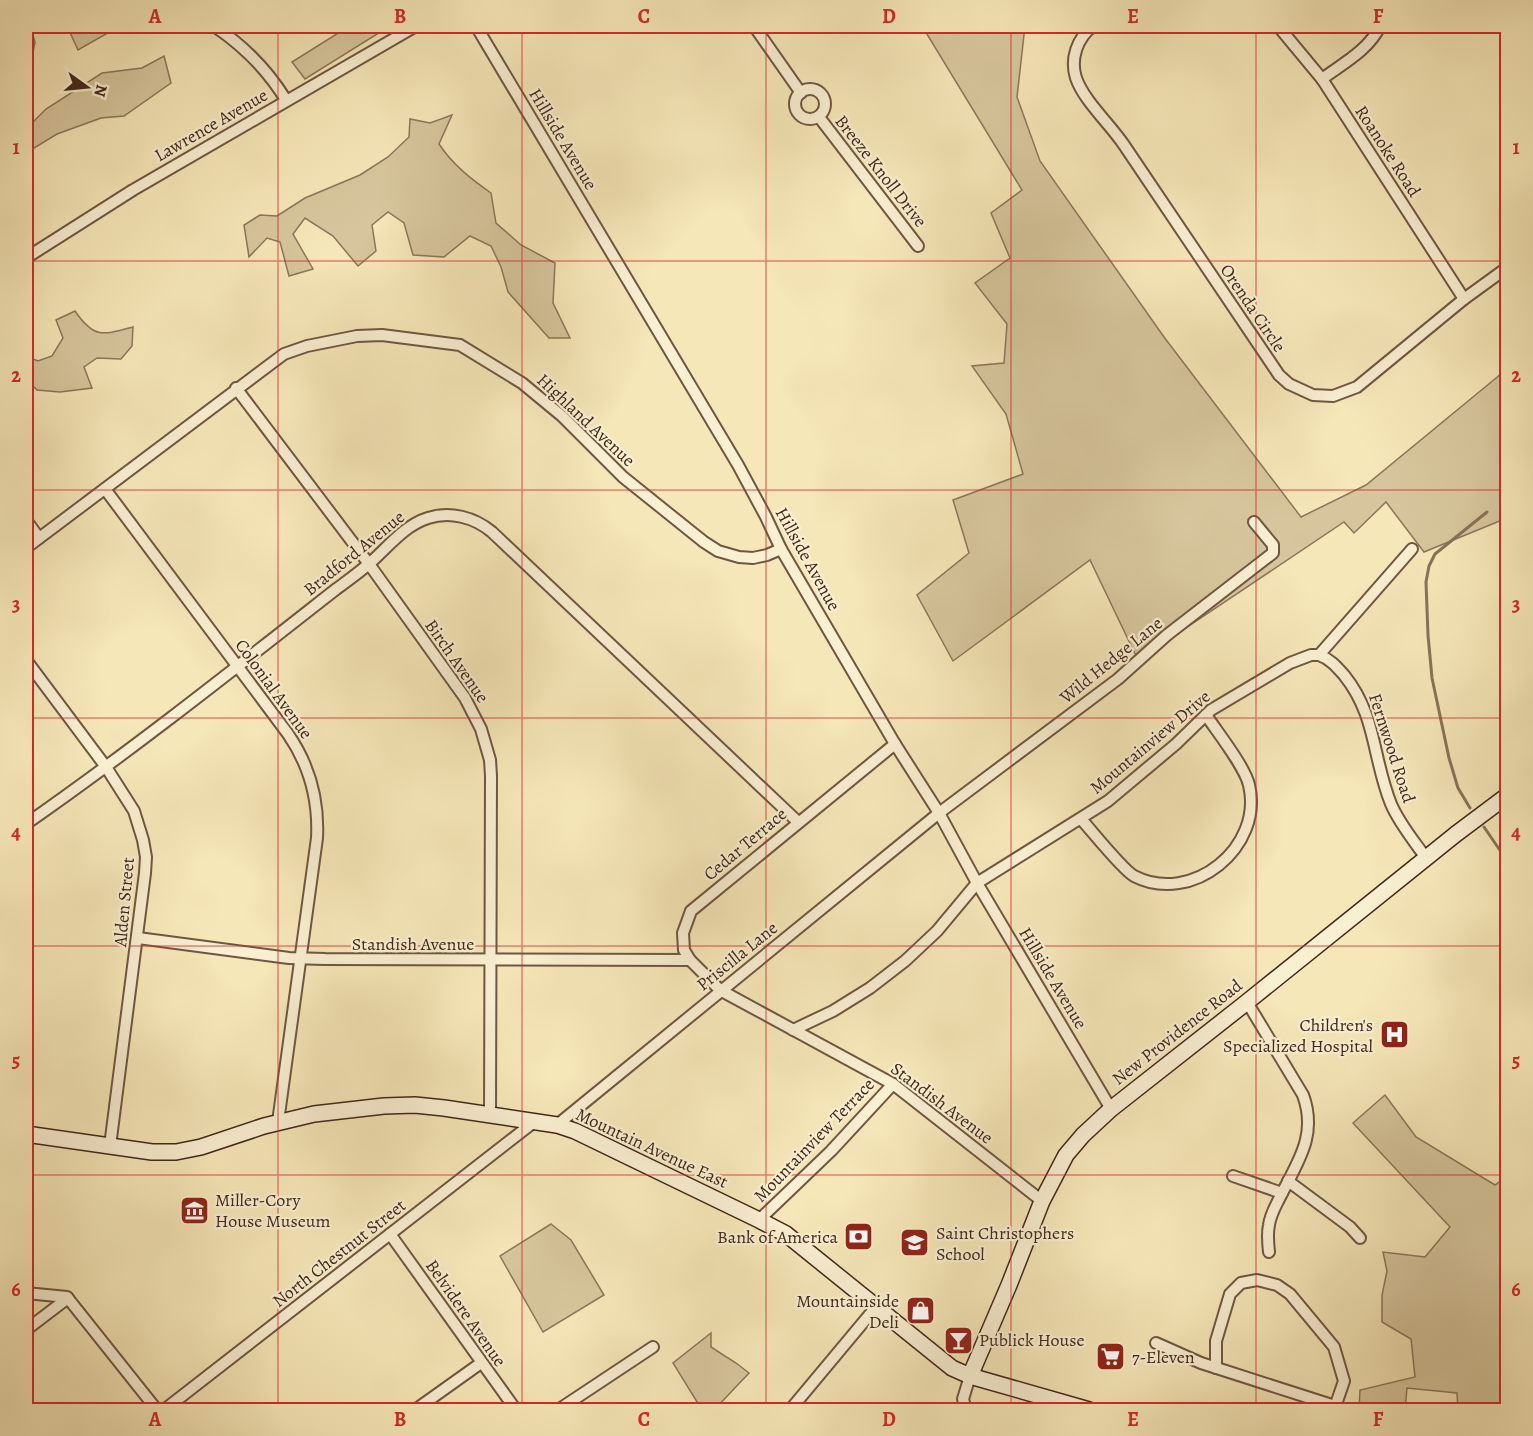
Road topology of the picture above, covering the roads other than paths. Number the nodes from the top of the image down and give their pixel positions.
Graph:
1 (214, 26) edge
2 (416, 26) edge
3 (476, 26) edge
4 (754, 26) edge
5 (1093, 26) edge
6 (1278, 26) edge
7 (1380, 26) edge
8 (1322, 78) junction
9 (801, 93) junction
10 (286, 100) junction
11 (819, 117) junction
12 (918, 246) dead end
13 (26, 258) edge
14 (1508, 267) edge
15 (1464, 299) junction
16 (236, 388) junction
17 (105, 489) junction
18 (26, 520) edge
19 (1254, 522) dead end
20 (39, 538) junction
21 (26, 548) edge
22 (781, 549) junction
23 (1412, 549) dead end
24 (369, 564) junction
25 (1319, 656) junction
26 (26, 660) edge
27 (237, 667) junction
28 (1206, 715) junction
29 (895, 744) junction
30 (106, 767) junction
31 (1508, 795) edge
32 (939, 813) junction
33 (1081, 819) junction
34 (798, 822) junction
35 (26, 824) edge
36 (1426, 858) junction
37 (977, 884) junction
38 (138, 938) junction
39 (301, 958) junction
40 (690, 960) junction
41 (490, 961) junction
42 (720, 990) junction
43 (1247, 1002) junction
44 (793, 1030) junction
45 (893, 1084) junction
46 (1110, 1109) junction
47 (490, 1115) junction
48 (278, 1122) junction
49 (534, 1122) junction
50 (557, 1125) junction
51 (26, 1134) edge
52 (110, 1146) junction
53 (1233, 1176) dead end
54 (1288, 1181) junction
55 (1282, 1193) junction
56 (1042, 1201) junction
57 (759, 1220) junction
58 (390, 1234) junction
59 (1360, 1238) dead end
60 (1269, 1252) dead end
61 (26, 1293) edge
62 (68, 1298) junction
63 (876, 1307) junction
64 (26, 1330) edge
65 (1156, 1343) dead end
66 (653, 1347) dead end
67 (480, 1363) junction
68 (1216, 1368) junction
69 (970, 1376) junction
70 (1335, 1408) edge
71 (157, 1410) edge
72 (164, 1410) edge
73 (415, 1410) edge
74 (516, 1410) edge
75 (558, 1410) edge
76 (790, 1410) edge
77 (966, 1410) edge
78 (1089, 1410) edge

1 - 10 street
2 - 10 street, Lawrence Avenue
3 - 22 street, Hillside Avenue
4 - 9 street, Breeze Knoll Drive
5 - 15 street, Orenda Circle
6 - 8 street, Roanoke Road
7 - 8 street
8 - 15 street, Roanoke Road
9 - 11 street, Breeze Knoll Drive
9 - 11 street, Breeze Knoll Drive
10 - 13 street, Lawrence Avenue
11 - 12 street, Breeze Knoll Drive
14 - 15 street, Orenda Circle
16 - 17 street, Highland Avenue
16 - 22 street, Highland Avenue
16 - 24 street, Birch Avenue
17 - 20 street, Highland Avenue
17 - 27 street, Colonial Avenue
18 - 20 street
19 - 32 street, Wild Hedge Lane
20 - 21 street, Highland Avenue
22 - 29 street, Hillside Avenue
23 - 25 street
24 - 27 street, Bradford Avenue
24 - 34 street, Bradford Avenue
24 - 41 street, Birch Avenue
25 - 28 street, Mountainview Drive
25 - 36 street, Fernwood Road
26 - 30 street, Alden Street
27 - 30 street, Bradford Avenue
27 - 39 street, Colonial Avenue
28 - 33 street, Mountainview Drive
28 - 33 street
29 - 32 street, Hillside Avenue
29 - 34 street, Cedar Terrace
30 - 35 street, Bradford Avenue
30 - 38 street, Alden Street
31 - 36 street, New Providence Road
32 - 37 street, Hillside Avenue
32 - 42 street, Priscilla Lane
33 - 37 street, Mountainview Drive
34 - 40 street, Cedar Terrace
36 - 43 street, New Providence Road
37 - 44 street, Mountainview Drive
37 - 46 street, Hillside Avenue
38 - 39 street, Standish Avenue
38 - 52 street, Alden Street
39 - 41 street, Standish Avenue
39 - 48 street, Colonial Avenue
40 - 41 street, Standish Avenue
40 - 42 street
41 - 47 street, Birch Avenue
42 - 44 street, Standish Avenue
42 - 50 street, Priscilla Lane
43 - 46 street, New Providence Road
43 - 54 street
44 - 45 street, Standish Avenue
45 - 56 street, Standish Avenue
45 - 57 street, Mountainview Terrace
46 - 56 street, New Providence Road
47 - 48 street, Mountain Avenue East
47 - 49 street, Mountain Avenue East
48 - 52 street, Mountain Avenue East
49 - 50 street, Mountain Avenue East
49 - 58 street, North Chestnut Street
50 - 57 street, Mountain Avenue East
51 - 52 street, Mountain Avenue East
53 - 55 street
54 - 55 street
54 - 59 street
55 - 60 street
56 - 69 street, New Providence Road
57 - 63 street, Mountain Avenue East
58 - 67 street, Belvidere Avenue
58 - 72 street, North Chestnut Street
61 - 62 street
62 - 64 street
62 - 71 street
63 - 69 street, Mountain Avenue East
63 - 76 street
65 - 68 street
66 - 75 street
67 - 73 street
67 - 74 street, Belvidere Avenue
68 - 70 street
68 - 70 street
69 - 77 street
69 - 78 street, Mountain Avenue East

